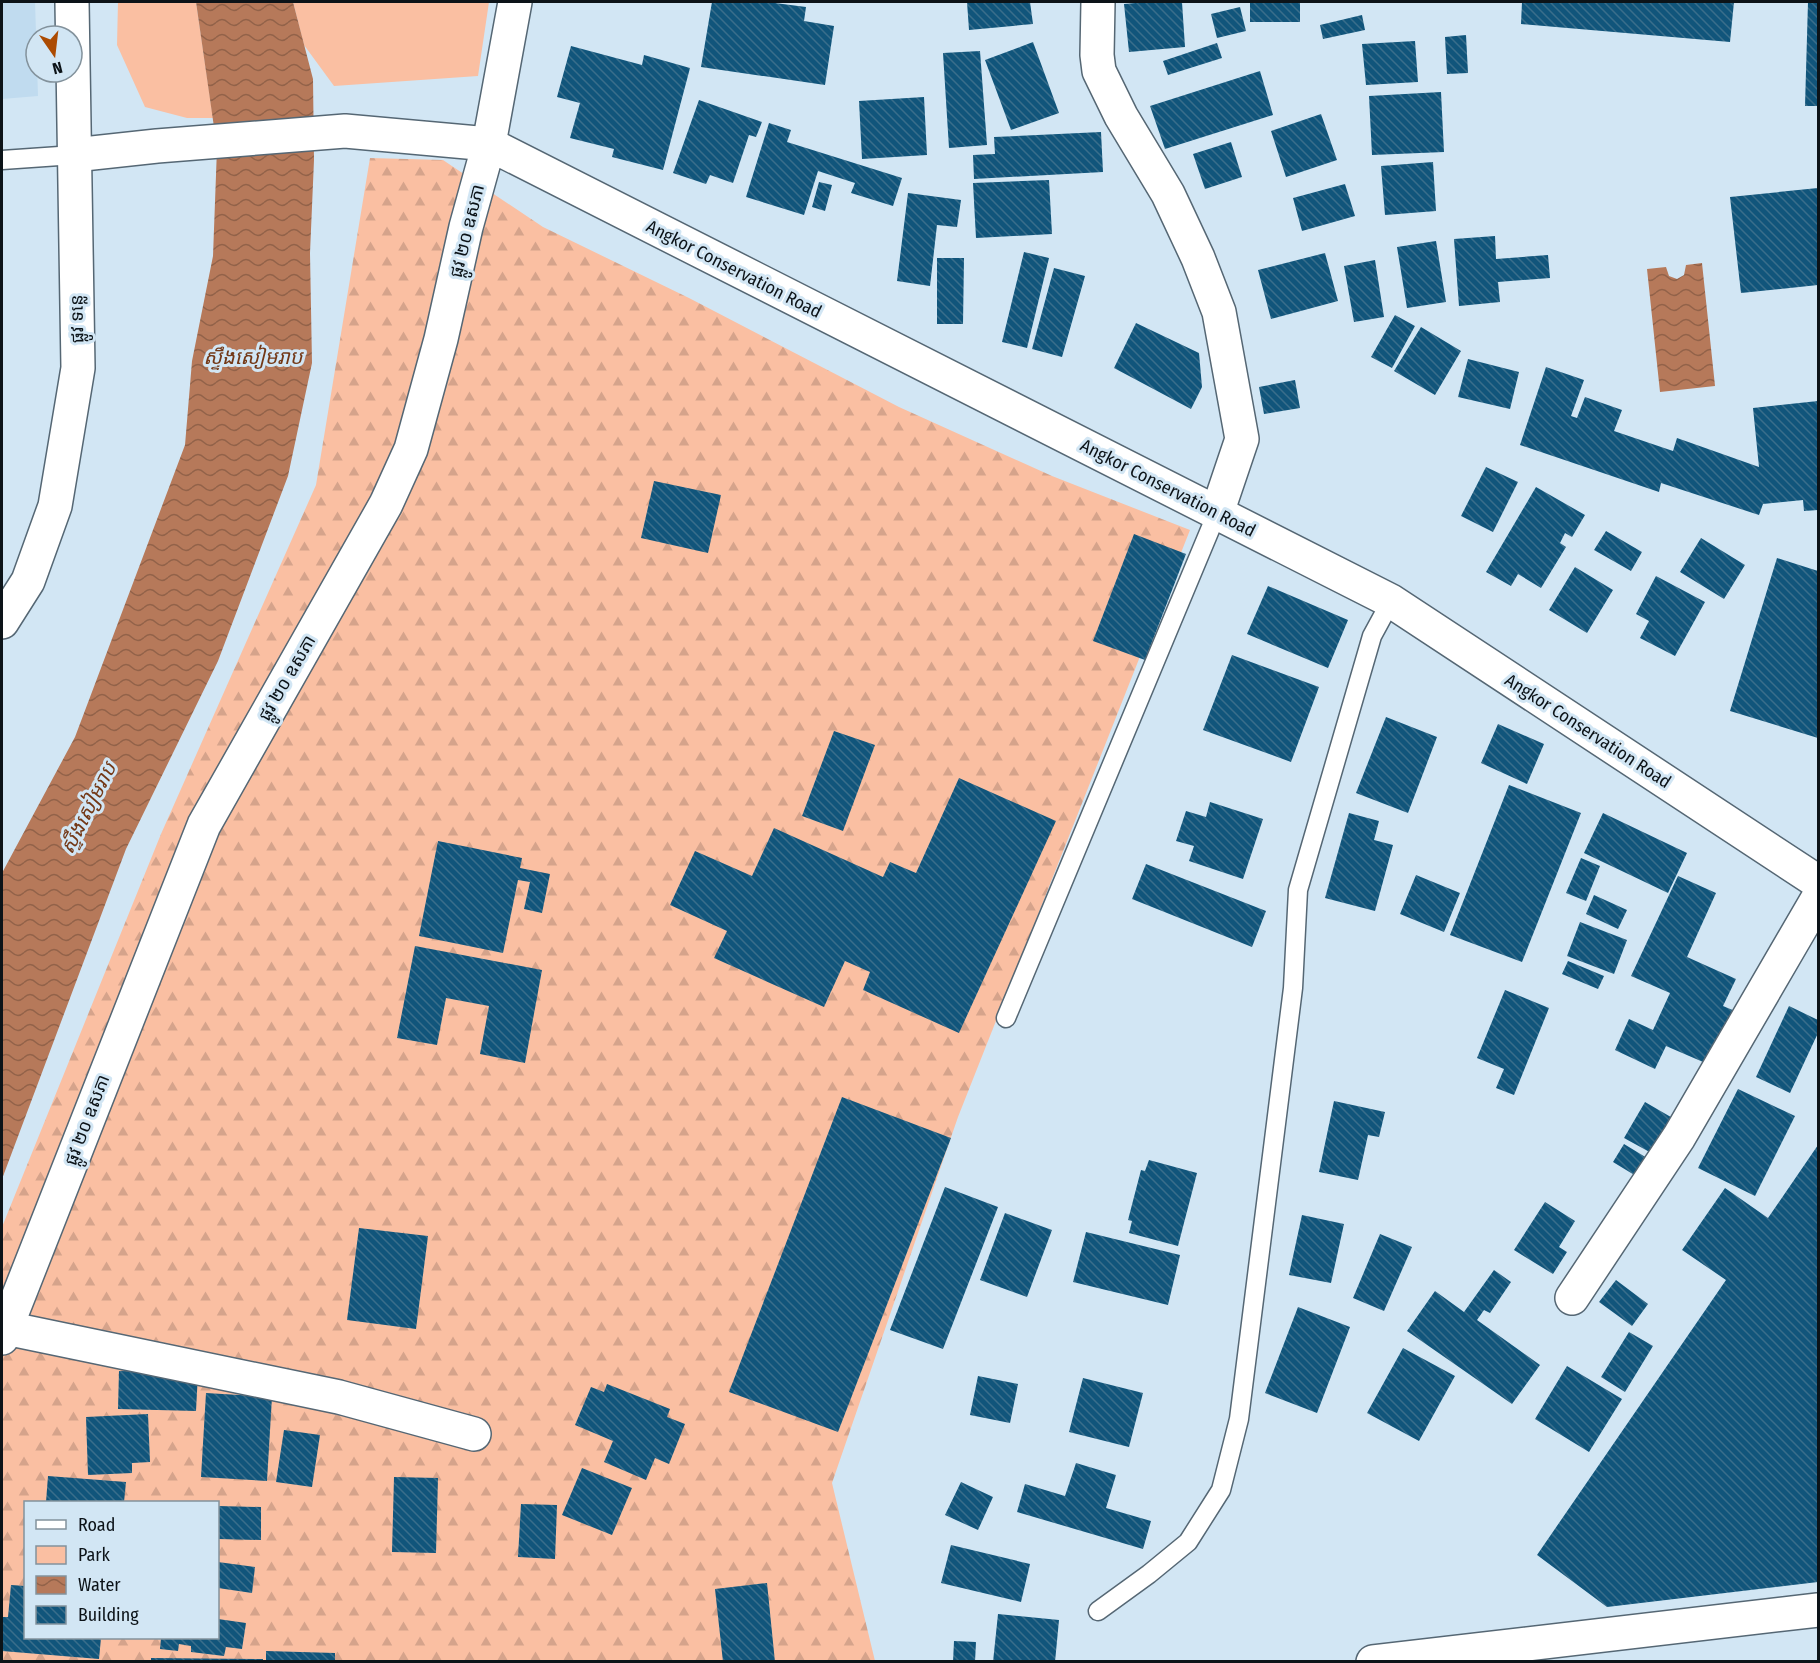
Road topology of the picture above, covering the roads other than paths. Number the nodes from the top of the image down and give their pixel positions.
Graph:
1 (72, 2) edge
2 (515, 2) edge
3 (1098, 2) edge
4 (489, 144) junction
5 (74, 155) junction
6 (2, 160) edge
7 (1217, 513) junction
8 (1391, 601) junction
9 (2, 622) edge
10 (1818, 882) edge
11 (1818, 898) edge
12 (1006, 1018) dead end
13 (1572, 1298) dead end
14 (4, 1333) edge
15 (474, 1434) dead end
16 (1818, 1610) edge
17 (1098, 1611) dead end
18 (1373, 1662) edge

1 - 5 street, ផ្លូវ ទន្លេ
2 - 4 street, ផ្លូវ ២០ ឧសភា
3 - 7 street
4 - 5 street
4 - 7 street, Angkor Conservation Road
4 - 14 street, ផ្លូវ ២០ ឧសភា
5 - 6 lane
5 - 9 street, ផ្លូវ ទន្លេ
7 - 8 street, Angkor Conservation Road
7 - 12 lane
8 - 10 street, Angkor Conservation Road
8 - 17 lane
11 - 13 street
14 - 15 street
16 - 18 street

